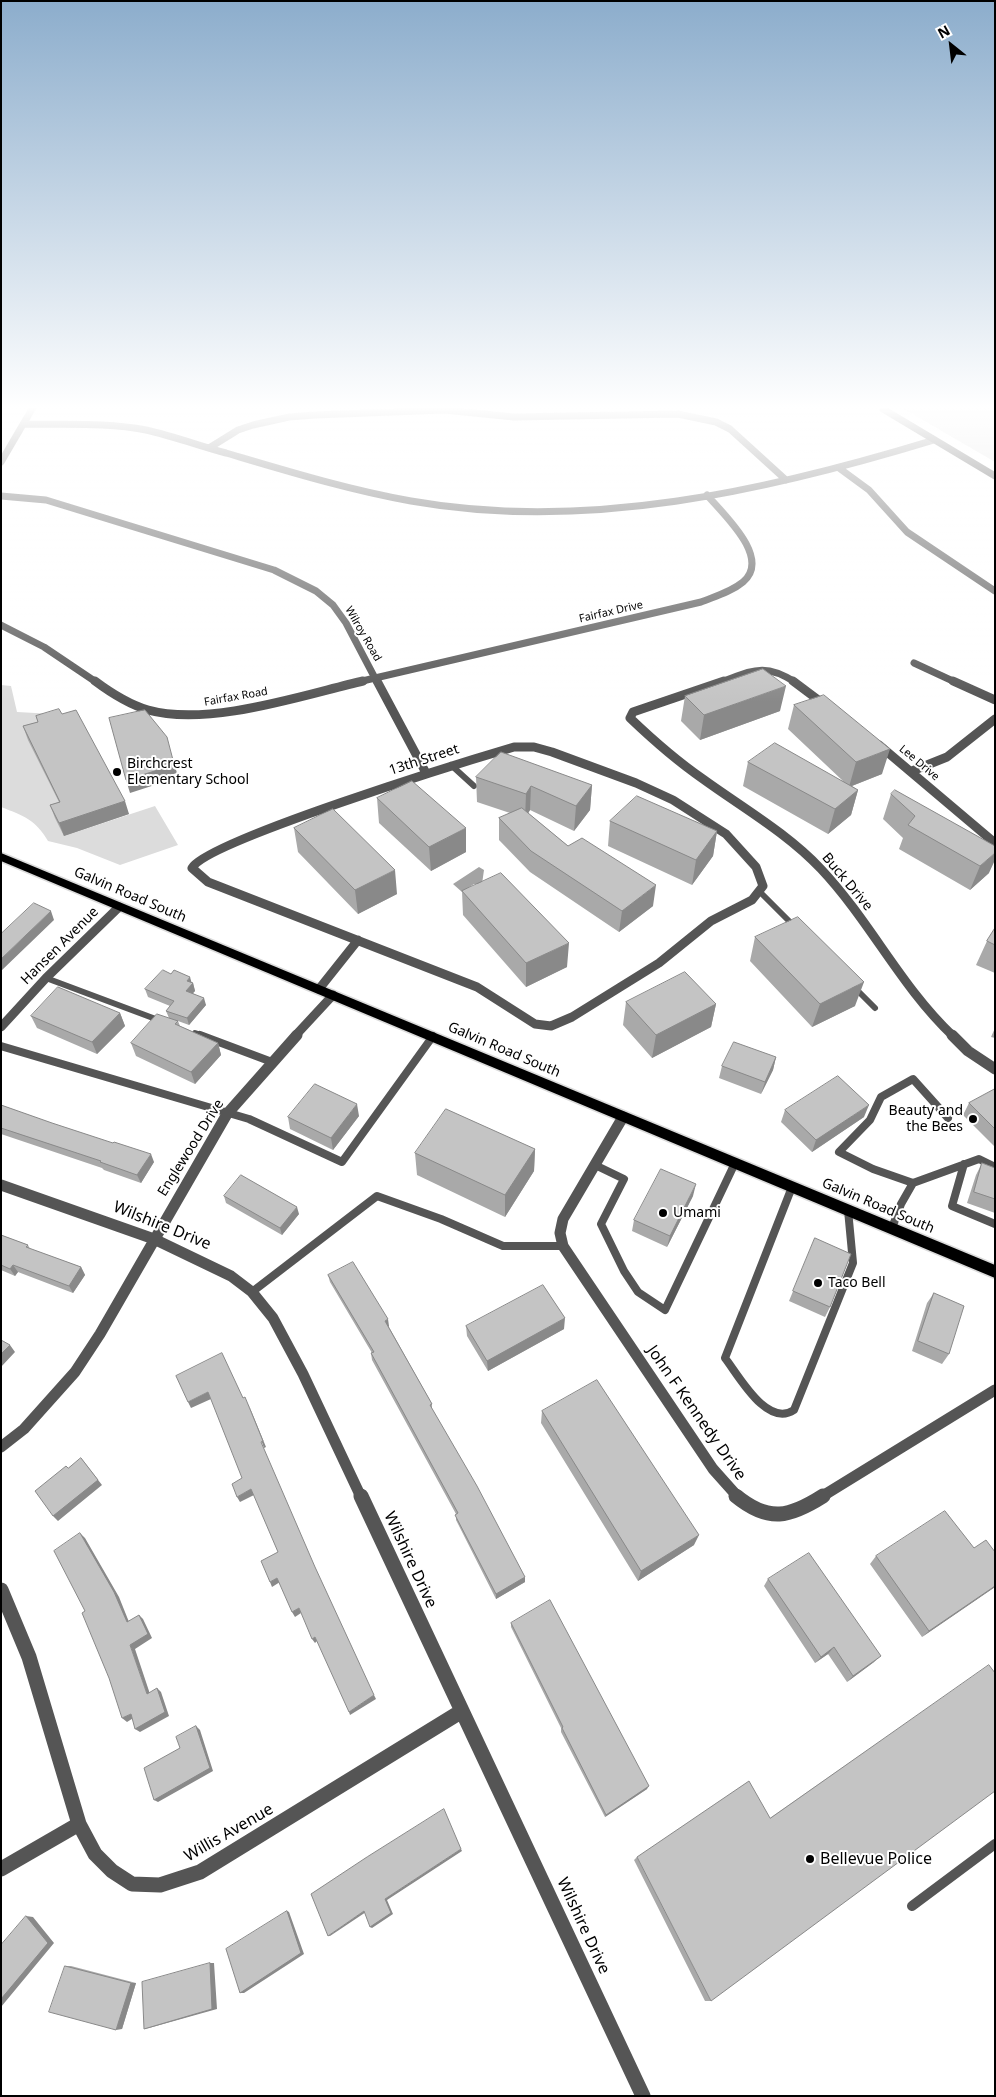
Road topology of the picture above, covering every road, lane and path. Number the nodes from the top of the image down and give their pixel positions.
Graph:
1 (69, 507) edge
2 (449, 507) edge
3 (632, 507) edge
4 (717, 507) edge
5 (883, 507) edge
6 (995, 591) edge
7 (1, 625) edge
8 (914, 663) dead end
9 (375, 678) junction
10 (995, 700) edge
11 (831, 709) edge
12 (995, 719) edge
13 (869, 738) edge
14 (451, 765) junction
15 (912, 771) junction
16 (426, 773) junction
17 (474, 786) dead end
18 (995, 842) edge
19 (1, 857) edge
20 (759, 890) junction
21 (119, 907) junction
22 (800, 932) edge
23 (358, 940) junction
24 (46, 978) junction
25 (848, 980) edge
26 (319, 989) junction
27 (333, 995) junction
28 (875, 1008) dead end
29 (169, 1024) edge
30 (1, 1027) edge
31 (188, 1031) edge
32 (433, 1036) junction
33 (1, 1046) edge
34 (272, 1062) junction
35 (995, 1069) edge
36 (228, 1114) junction
37 (623, 1117) junction
38 (948, 1118) dead end
39 (735, 1163) junction
40 (964, 1164) junction
41 (594, 1165) junction
42 (995, 1167) edge
43 (913, 1183) junction
44 (1, 1185) edge
45 (792, 1187) junction
46 (848, 1210) junction
47 (995, 1224) edge
48 (892, 1228) junction
49 (154, 1239) junction
50 (563, 1246) junction
51 (995, 1272) edge
52 (252, 1292) junction
53 (995, 1390) edge
54 (1, 1448) edge
55 (1, 1590) edge
56 (462, 1711) junction
57 (79, 1824) junction
58 (995, 1844) edge
59 (1, 1870) edge
60 (912, 1906) dead end
61 (643, 2096) edge

1 - 9 street, Wilroy Road
2 - 3 street
4 - 9 street, Fairfax Drive
5 - 6 street
7 - 9 street, Fairfax Road
8 - 10 street
9 - 16 street, Wilroy Road
11 - 35 street, Buck Drive
12 - 15 street
13 - 15 street, Lee Drive
14 - 16 street, 13th Street
14 - 17 lane
14 - 20 street, 13th Street
15 - 18 street, Lee Drive
16 - 23 street, 13th Street
19 - 21 main road, Galvin Road South
20 - 22 lane
20 - 23 street
21 - 24 street, Hansen Avenue
21 - 26 main road, Galvin Road South
23 - 26 street
24 - 29 lane
24 - 30 street, Hansen Avenue
25 - 28 lane
26 - 27 main road, Galvin Road South
27 - 32 main road, Galvin Road South
27 - 34 street, Englewood Drive
31 - 34 lane
32 - 36 lane
32 - 37 main road, Galvin Road South
33 - 36 lane
34 - 36 street, Englewood Drive
36 - 49 street, Englewood Drive
37 - 39 main road, Galvin Road South
37 - 41 street
38 - 43 lane
39 - 41 lane
39 - 45 main road, Galvin Road South
40 - 42 lane
40 - 43 lane
40 - 47 lane
41 - 50 street
43 - 48 lane
44 - 49 street, Wilshire Drive
45 - 46 main road, Galvin Road South
45 - 46 lane
46 - 48 main road, Galvin Road South
48 - 51 main road, Galvin Road South
49 - 52 street, Wilshire Drive
49 - 54 street, Englewood Drive
50 - 52 lane
50 - 53 street, John F Kennedy Drive
52 - 56 street, Wilshire Drive
55 - 57 street, Willis Avenue
56 - 57 street, Willis Avenue
56 - 61 street, Wilshire Drive
57 - 59 street
58 - 60 lane

